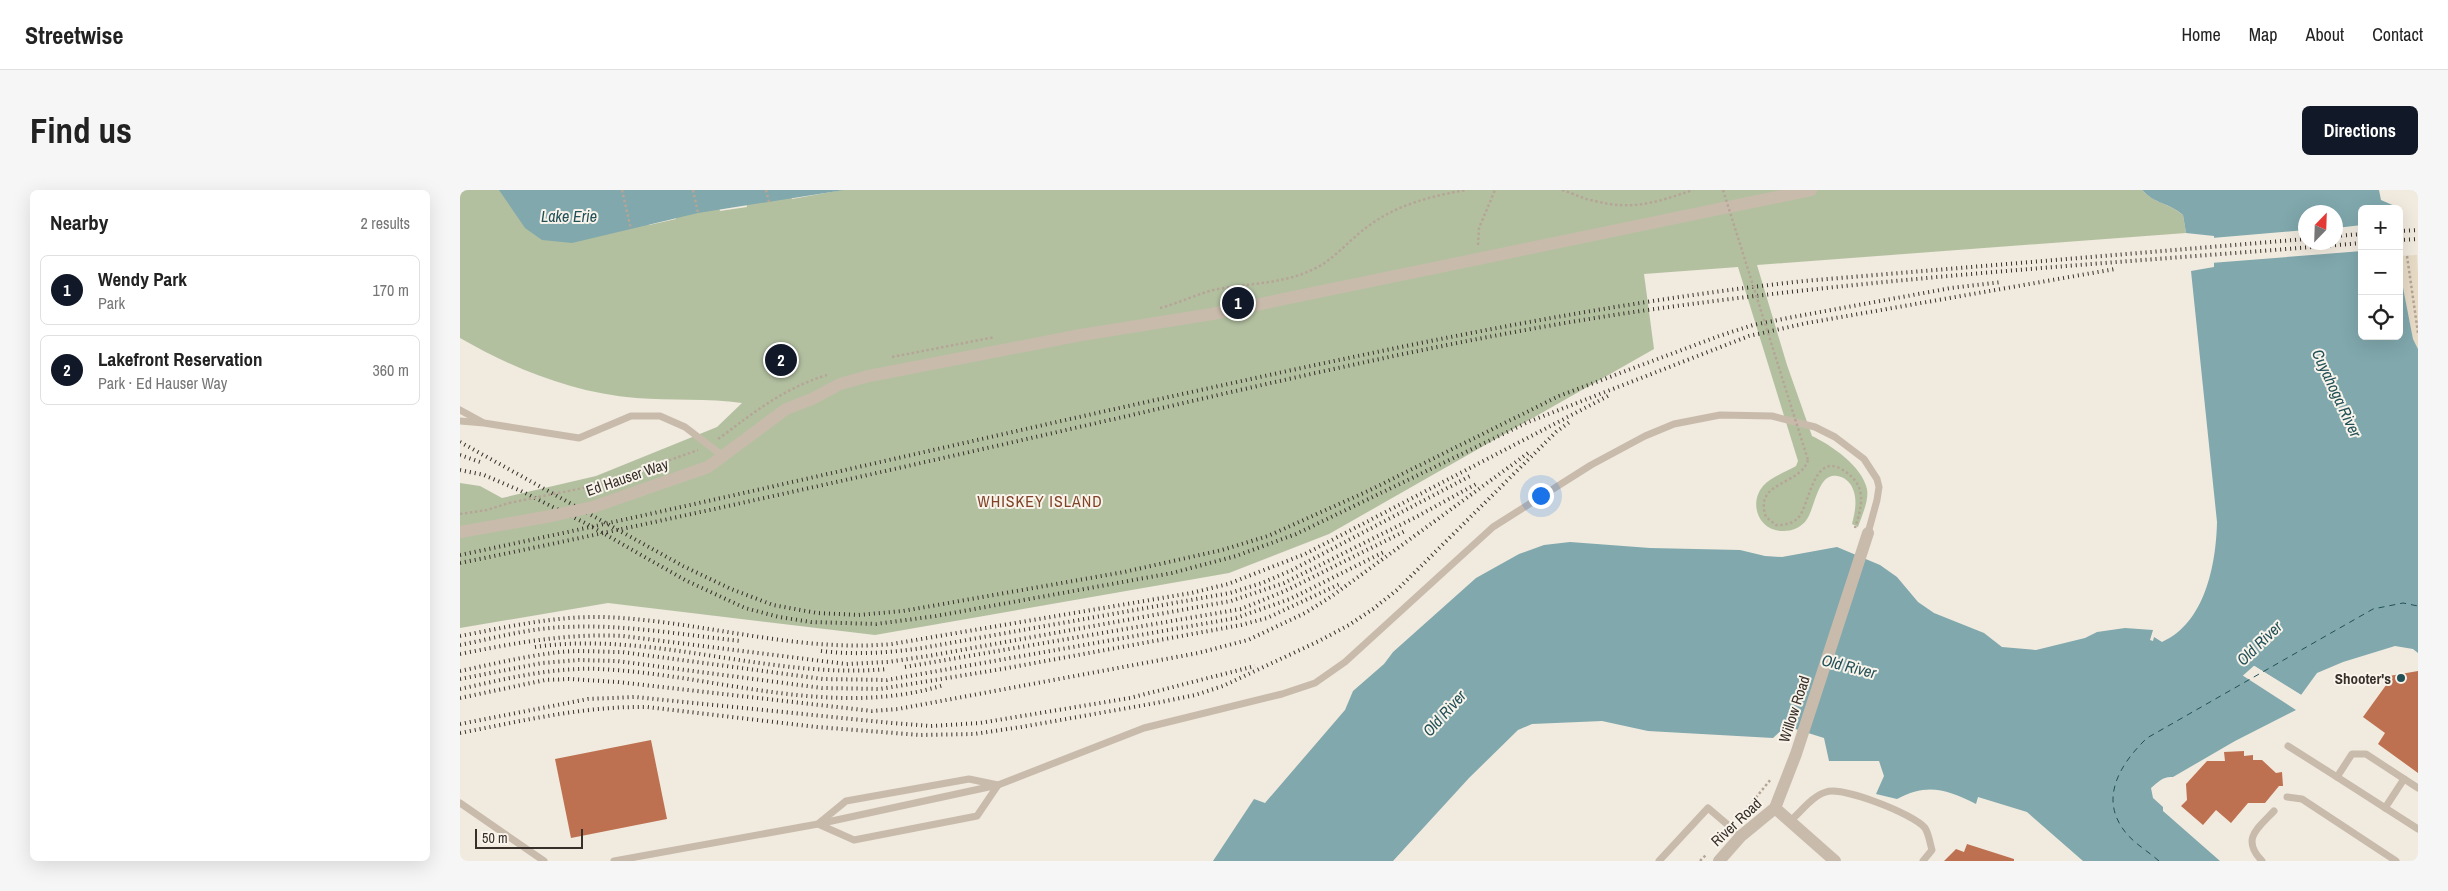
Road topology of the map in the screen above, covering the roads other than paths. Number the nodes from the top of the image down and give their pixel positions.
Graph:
1 (1811, 190) edge
2 (460, 410) edge
3 (460, 421) edge
4 (484, 423) junction
5 (723, 456) junction
6 (460, 532) edge
7 (1868, 533) joint
8 (2288, 746) dead end
9 (2337, 777) junction
10 (2404, 779) junction
11 (998, 785) junction
12 (2418, 788) edge
13 (2287, 797) dead end
14 (460, 803) edge
15 (1775, 808) junction
16 (2385, 808) junction
17 (2274, 811) dead end
18 (1790, 821) junction
19 (818, 824) junction
20 (2418, 829) edge
21 (1736, 832) junction
22 (1828, 859) edge
23 (544, 861) edge
24 (614, 861) edge
25 (1659, 861) edge
26 (1719, 861) edge
27 (1923, 861) edge
28 (2262, 861) edge
29 (2396, 861) edge

1 - 5 street, Ed Hauser Way
2 - 4 lane
3 - 4 lane
4 - 5 lane
5 - 6 street, Ed Hauser Way, bridge
7 - 11 lane
7 - 15 street, Willow Road
8 - 9 lane
9 - 10 lane
9 - 16 lane
10 - 12 lane
10 - 16 lane
11 - 19 lane
11 - 19 lane
11 - 19 lane
13 - 29 lane
14 - 23 lane
15 - 18 street
15 - 21 street, River Road
16 - 20 lane
17 - 28 lane
18 - 22 street
18 - 27 lane
19 - 24 lane
21 - 25 lane
21 - 26 street, River Road

